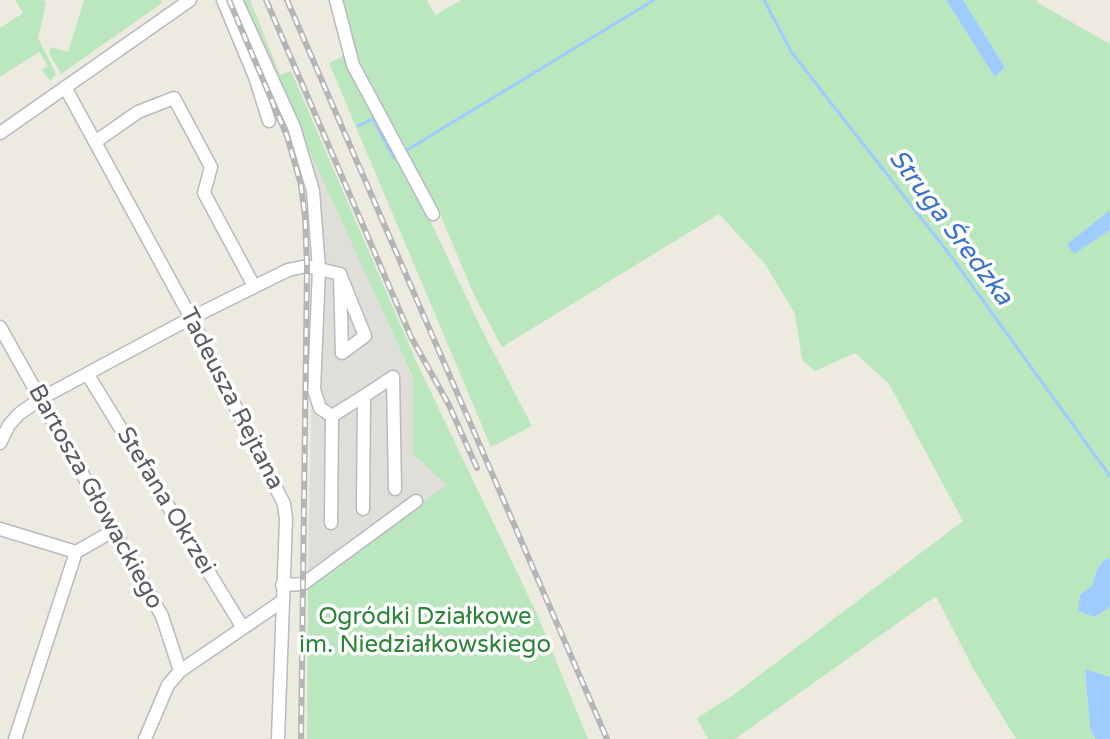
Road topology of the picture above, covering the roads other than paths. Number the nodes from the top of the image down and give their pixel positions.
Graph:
1 (190, 0) edge
2 (223, 0) edge
3 (236, 0) edge
4 (336, 0) edge
5 (170, 6) edge
6 (65, 87) junction
7 (269, 121) dead end
8 (0, 133) edge
9 (95, 142) junction
10 (433, 214) dead end
11 (319, 269) junction
12 (340, 274) junction
13 (254, 286) junction
14 (191, 318) junction
15 (0, 327) edge
16 (88, 375) junction
17 (364, 396) junction
18 (40, 399) junction
19 (332, 416) junction
20 (1, 439) edge
21 (395, 489) dead end
22 (416, 501) dead end
23 (363, 509) dead end
24 (331, 523) dead end
25 (0, 529) edge
26 (113, 531) junction
27 (76, 552) junction
28 (282, 585) junction
29 (281, 602) junction
30 (243, 628) junction
31 (180, 671) junction
32 (15, 739) edge
33 (145, 739) edge
34 (278, 739) edge

1 - 5 street
2 - 7 street
3 - 11 street
4 - 10 street
5 - 6 street
6 - 8 street
6 - 9 street, Tadeusza Rejtana
9 - 13 street
9 - 14 street, Tadeusza Rejtana
11 - 12 street
11 - 13 street
11 - 19 street
12 - 12 street
13 - 14 street
14 - 16 street
14 - 28 street, Tadeusza Rejtana
15 - 18 street, Bartosza Głowackiego
16 - 18 street
16 - 30 street, Stefana Okrzei
17 - 19 street
17 - 21 street
17 - 23 street
18 - 20 street
18 - 26 street, Bartosza Głowackiego
19 - 24 street
22 - 28 street
25 - 27 street
26 - 27 street
26 - 31 street, Bartosza Głowackiego
27 - 32 street
28 - 29 street, Tadeusza Rejtana
29 - 30 street
29 - 34 street, Tadeusza Rejtana
30 - 31 street
31 - 33 street

